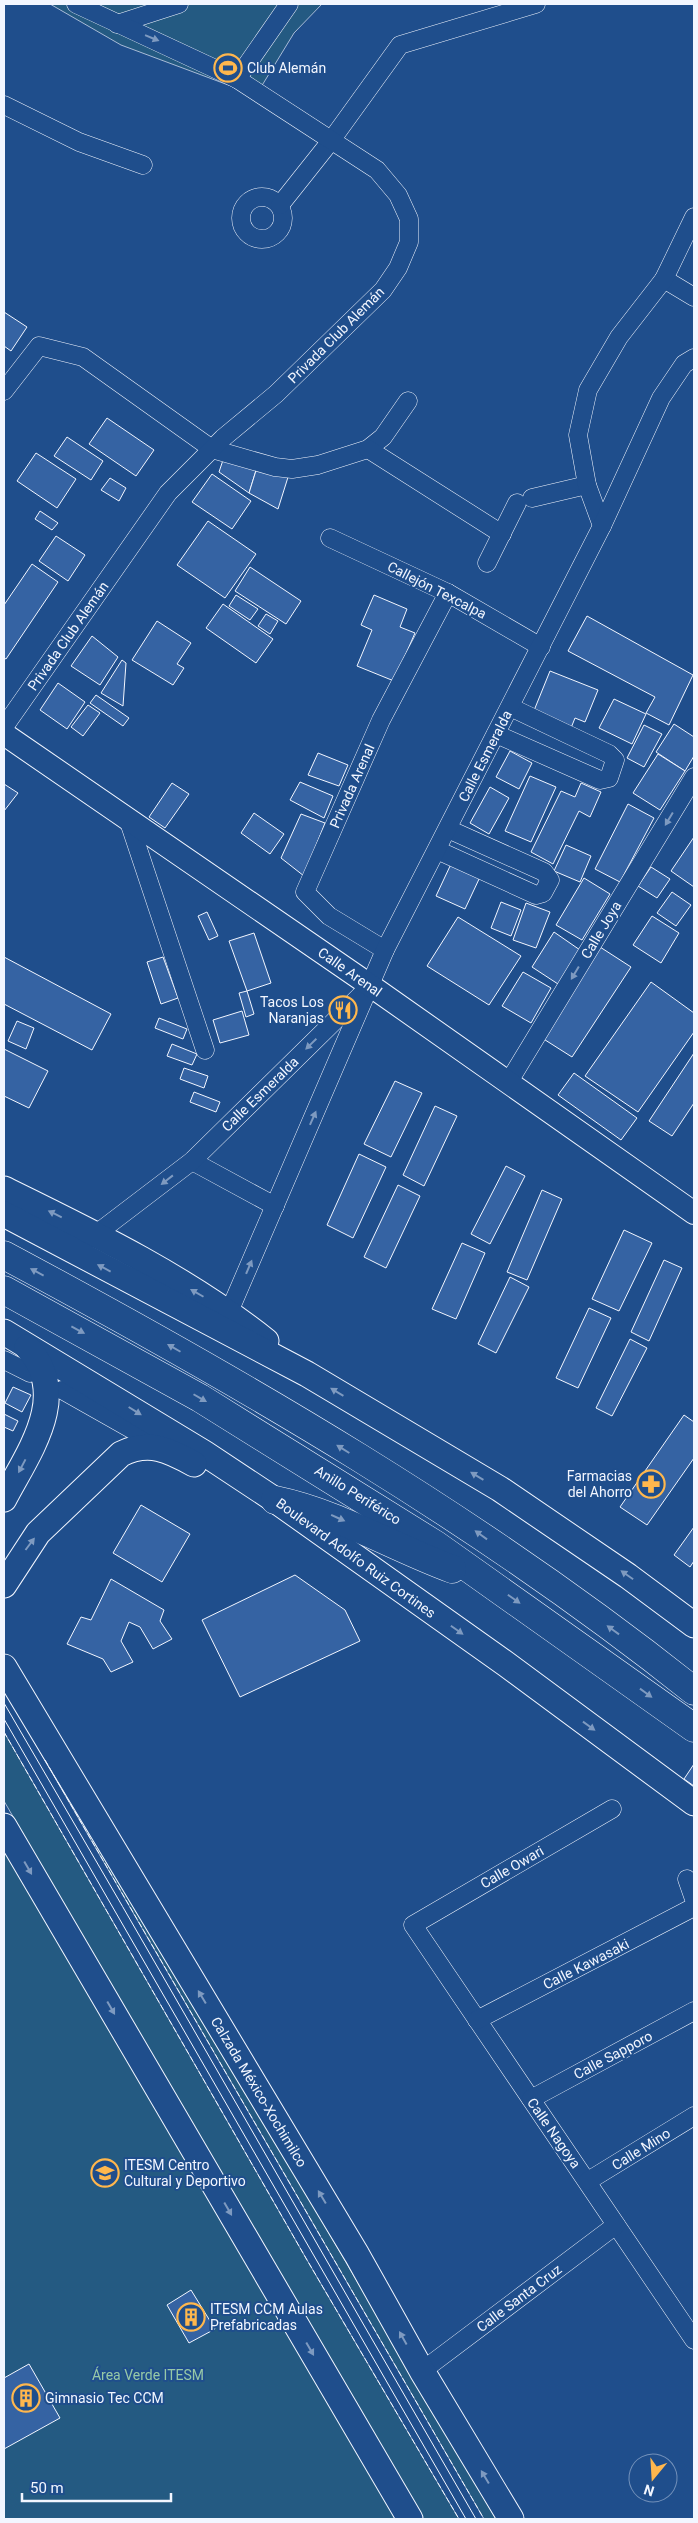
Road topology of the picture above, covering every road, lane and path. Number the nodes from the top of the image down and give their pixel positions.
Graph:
1 (76, 4) edge
2 (179, 4) edge
3 (288, 4) edge
4 (536, 4) edge
5 (117, 24) junction
6 (236, 79) junction
7 (4, 106) edge
8 (330, 142) junction
9 (143, 165) dead end
10 (280, 205) dead end
11 (694, 218) edge
12 (664, 279) junction
13 (694, 297) edge
14 (694, 358) edge
15 (4, 391) edge
16 (408, 401) dead end
17 (368, 448) junction
18 (212, 449) junction
19 (587, 485) junction
20 (602, 526) junction
21 (502, 534) junction
22 (330, 538) dead end
23 (487, 563) dead end
24 (448, 593) junction
25 (541, 647) junction
26 (510, 707) junction
27 (4, 727) edge
28 (4, 734) edge
29 (496, 734) junction
30 (694, 777) edge
31 (128, 819) junction
32 (448, 829) junction
33 (437, 850) junction
34 (385, 950) junction
35 (371, 986) junction
36 (205, 1050) dead end
37 (508, 1083) junction
38 (192, 1161) junction
39 (4, 1189) edge
40 (275, 1206) junction
41 (4, 1214) edge
42 (694, 1214) edge
43 (96, 1235) junction
44 (72, 1250) junction
45 (4, 1254) edge
46 (4, 1290) edge
47 (229, 1312) junction
48 (13, 1337) edge
49 (4, 1360) edge
50 (30, 1373) dead end
51 (307, 1374) junction
52 (62, 1390) dead end
53 (167, 1450) junction
54 (246, 1481) junction
55 (4, 1499) edge
56 (275, 1500) junction
57 (491, 1582) junction
58 (4, 1585) edge
59 (694, 1625) edge
60 (4, 1667) edge
61 (694, 1691) edge
62 (694, 1728) edge
63 (694, 1803) edge
64 (612, 1809) dead end
65 (4, 1826) edge
66 (687, 1879) dead end
67 (694, 1899) edge
68 (694, 1907) edge
69 (413, 1926) joint
70 (694, 2011) edge
71 (477, 2020) junction
72 (531, 2099) junction
73 (694, 2116) edge
74 (588, 2181) junction
75 (616, 2225) junction
76 (694, 2340) edge
77 (422, 2371) junction
78 (410, 2519) edge
79 (510, 2519) edge

1 - 5 street, Privada Club Alemán
2 - 5 street
3 - 6 street
4 - 8 street
5 -> 6 street, Privada Club Alemán
6 - 8 street, Privada Club Alemán
7 - 9 street
8 - 10 street
8 - 18 street, Privada Club Alemán
11 - 12 street
12 - 13 street
12 - 19 street
14 - 20 street, Calle Esmeralda
15 - 18 street
16 - 17 street
17 - 18 street
17 - 21 street
18 - 27 street, Privada Club Alemán
19 - 20 street
19 - 21 street
20 - 25 street, Calle Esmeralda
21 - 23 street
22 - 24 street, Callejón Texcalpa
24 - 25 street, Callejón Texcalpa
24 - 34 street, Privada Arenal
25 - 26 street, Calle Esmeralda
26 - 29 street, Calle Esmeralda
26 - 29 street
28 - 31 street, Calle Arenal
29 - 32 street, Calle Esmeralda
30 -> 37 street, Calle Joya
31 - 35 street, Calle Arenal
31 - 36 street
32 - 33 street, Calle Esmeralda
32 - 33 street
33 - 34 street, Calle Esmeralda
34 - 35 street, Calle Esmeralda
35 - 37 street, Calle Arenal
35 -> 38 street, Calle Esmeralda
40 -> 35 street, Calle Esmeralda
37 - 42 street, Calle Arenal
38 - 40 street
38 -> 43 street, Calle Esmeralda
43 -> 39 main road
47 -> 40 street, Calle Esmeralda
41 - 44 main road
43 - 44 street, Calle Esmeralda
47 -> 43 main road
51 -> 44 main road
61 -> 45 highway
46 -> 57 highway, Anillo Periférico
47 - 51 main road
48 -> 54 main road, Boulevard Adolfo Ruiz Cortines
48 -> 55 main road
49 - 50 street
59 -> 51 main road
52 - 53 street
53 - 54 main road
58 -> 53 main road
54 - 56 main road, Boulevard Adolfo Ruiz Cortines
56 -> 57 highway
56 -> 63 main road, Boulevard Adolfo Ruiz Cortines
57 -> 62 highway, Anillo Periférico
77 -> 60 main road, Calzada México-Xochimilco
64 - 69 street, Calle Owari
65 -> 78 main road
66 - 67 street
68 - 71 street, Calle Kawasaki
69 - 71 street, Calle Nagoya
70 - 72 street, Calle Sapporo
71 - 72 street, Calle Nagoya
72 - 74 street, Calle Nagoya
73 - 74 street, Calle Mino
74 - 75 street, Calle Nagoya
75 - 76 street, Calle Nagoya
75 - 77 street, Calle Santa Cruz
79 -> 77 main road, Calzada México-Xochimilco

